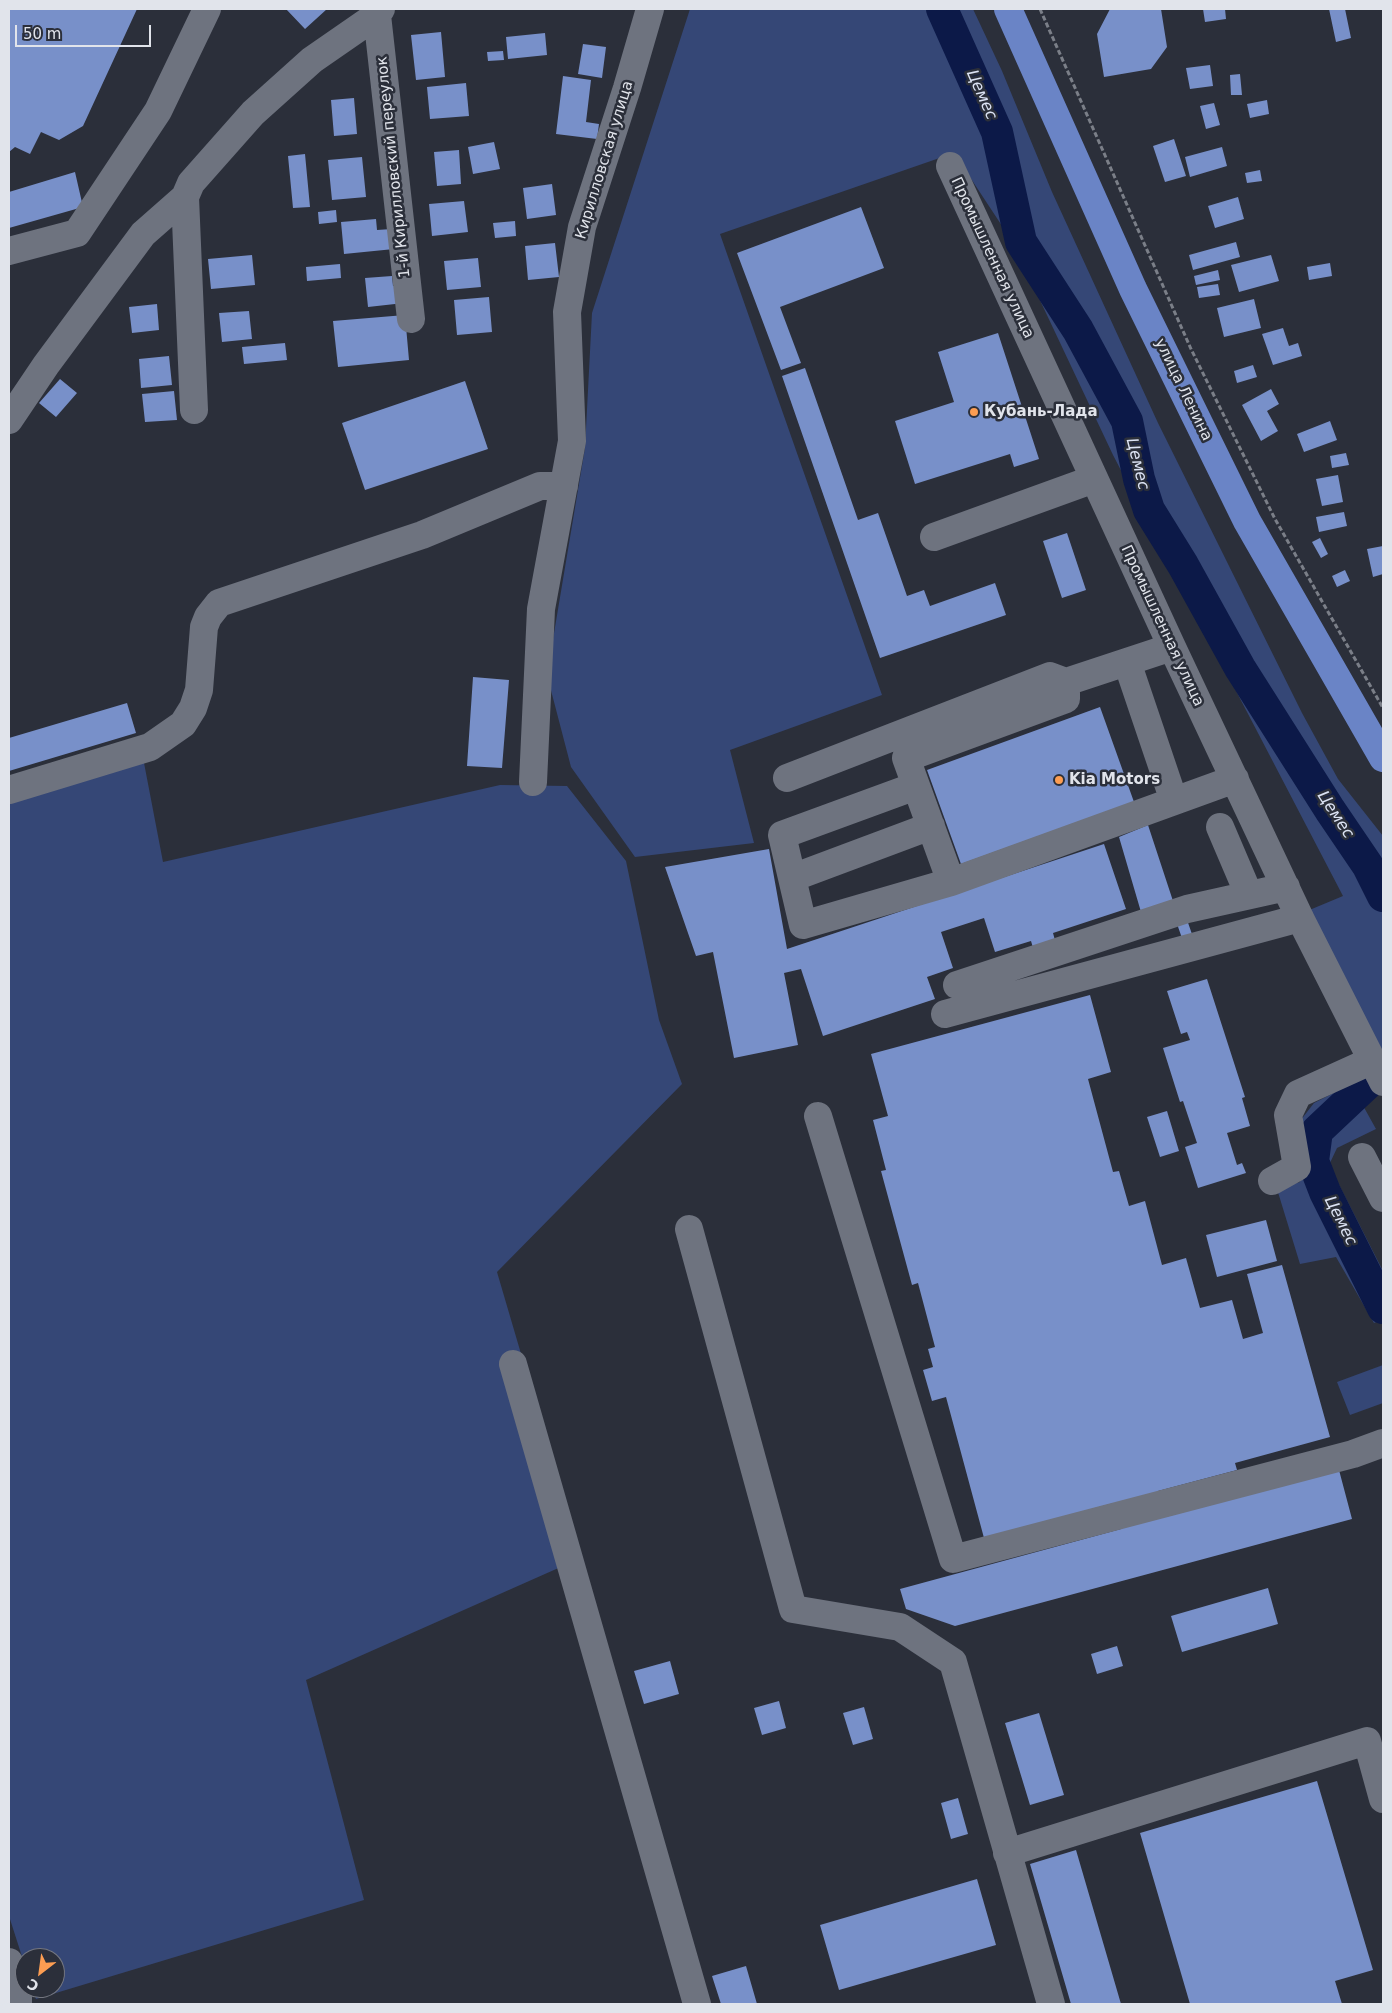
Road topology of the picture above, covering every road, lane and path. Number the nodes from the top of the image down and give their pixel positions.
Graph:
1 (207, 9) edge
2 (650, 9) edge
3 (1008, 9) edge
4 (1040, 9) edge
5 (379, 12) edge
6 (950, 166) dead end
7 (184, 197) junction
8 (9, 251) edge
9 (411, 319) dead end
10 (194, 410) dead end
11 (9, 420) edge
12 (1094, 479) junction
13 (564, 486) junction
14 (934, 537) dead end
15 (1172, 647) junction
16 (1127, 662) junction
17 (1383, 708) edge
18 (901, 747) junction
19 (1383, 758) edge
20 (787, 778) dead end
21 (1235, 779) junction
22 (534, 782) dead end
23 (913, 787) dead end
24 (9, 790) edge
25 (1174, 801) junction
26 (931, 826) junction
27 (1220, 827) dead end
28 (792, 878) junction
29 (951, 882) junction
30 (1286, 888) junction
31 (1249, 896) junction
32 (1300, 918) junction
33 (957, 985) dead end
34 (945, 1014) dead end
35 (1380, 1075) edge
36 (818, 1116) dead end
37 (1362, 1157) dead end
38 (1272, 1182) dead end
39 (1383, 1198) edge
40 (688, 1229) dead end
41 (513, 1364) dead end
42 (1383, 1443) edge
43 (1383, 1799) edge
44 (1007, 1853) junction
45 (9, 1962) edge
46 (18, 2004) edge
47 (697, 2004) edge
48 (1051, 2004) edge

1 - 8 street
2 - 13 street, Кирилловская улица
3 - 19 highway, улица Ленина
4 - 17 path
5 - 7 street
5 - 9 street, 1-й Кирилловский переулок
6 - 12 street, Промышленная улица
7 - 10 street
7 - 11 street
12 - 14 street
12 - 15 street, Промышленная улица
13 - 22 street, Кирилловская улица
13 - 24 street
15 - 16 street
15 - 21 street, Промышленная улица
16 - 18 street
16 - 25 street
18 - 20 street
18 - 26 street
21 - 25 street
21 - 30 street, Промышленная улица
23 - 28 street
25 - 29 street
26 - 28 street
26 - 29 street
27 - 31 street
28 - 29 street
30 - 31 street
30 - 32 street, Промышленная улица
31 - 33 street
32 - 34 street
32 - 35 street, Промышленная улица
35 - 38 street
36 - 42 street
37 - 39 street
40 - 44 street
41 - 47 street
43 - 44 street
44 - 48 street
45 - 46 street

